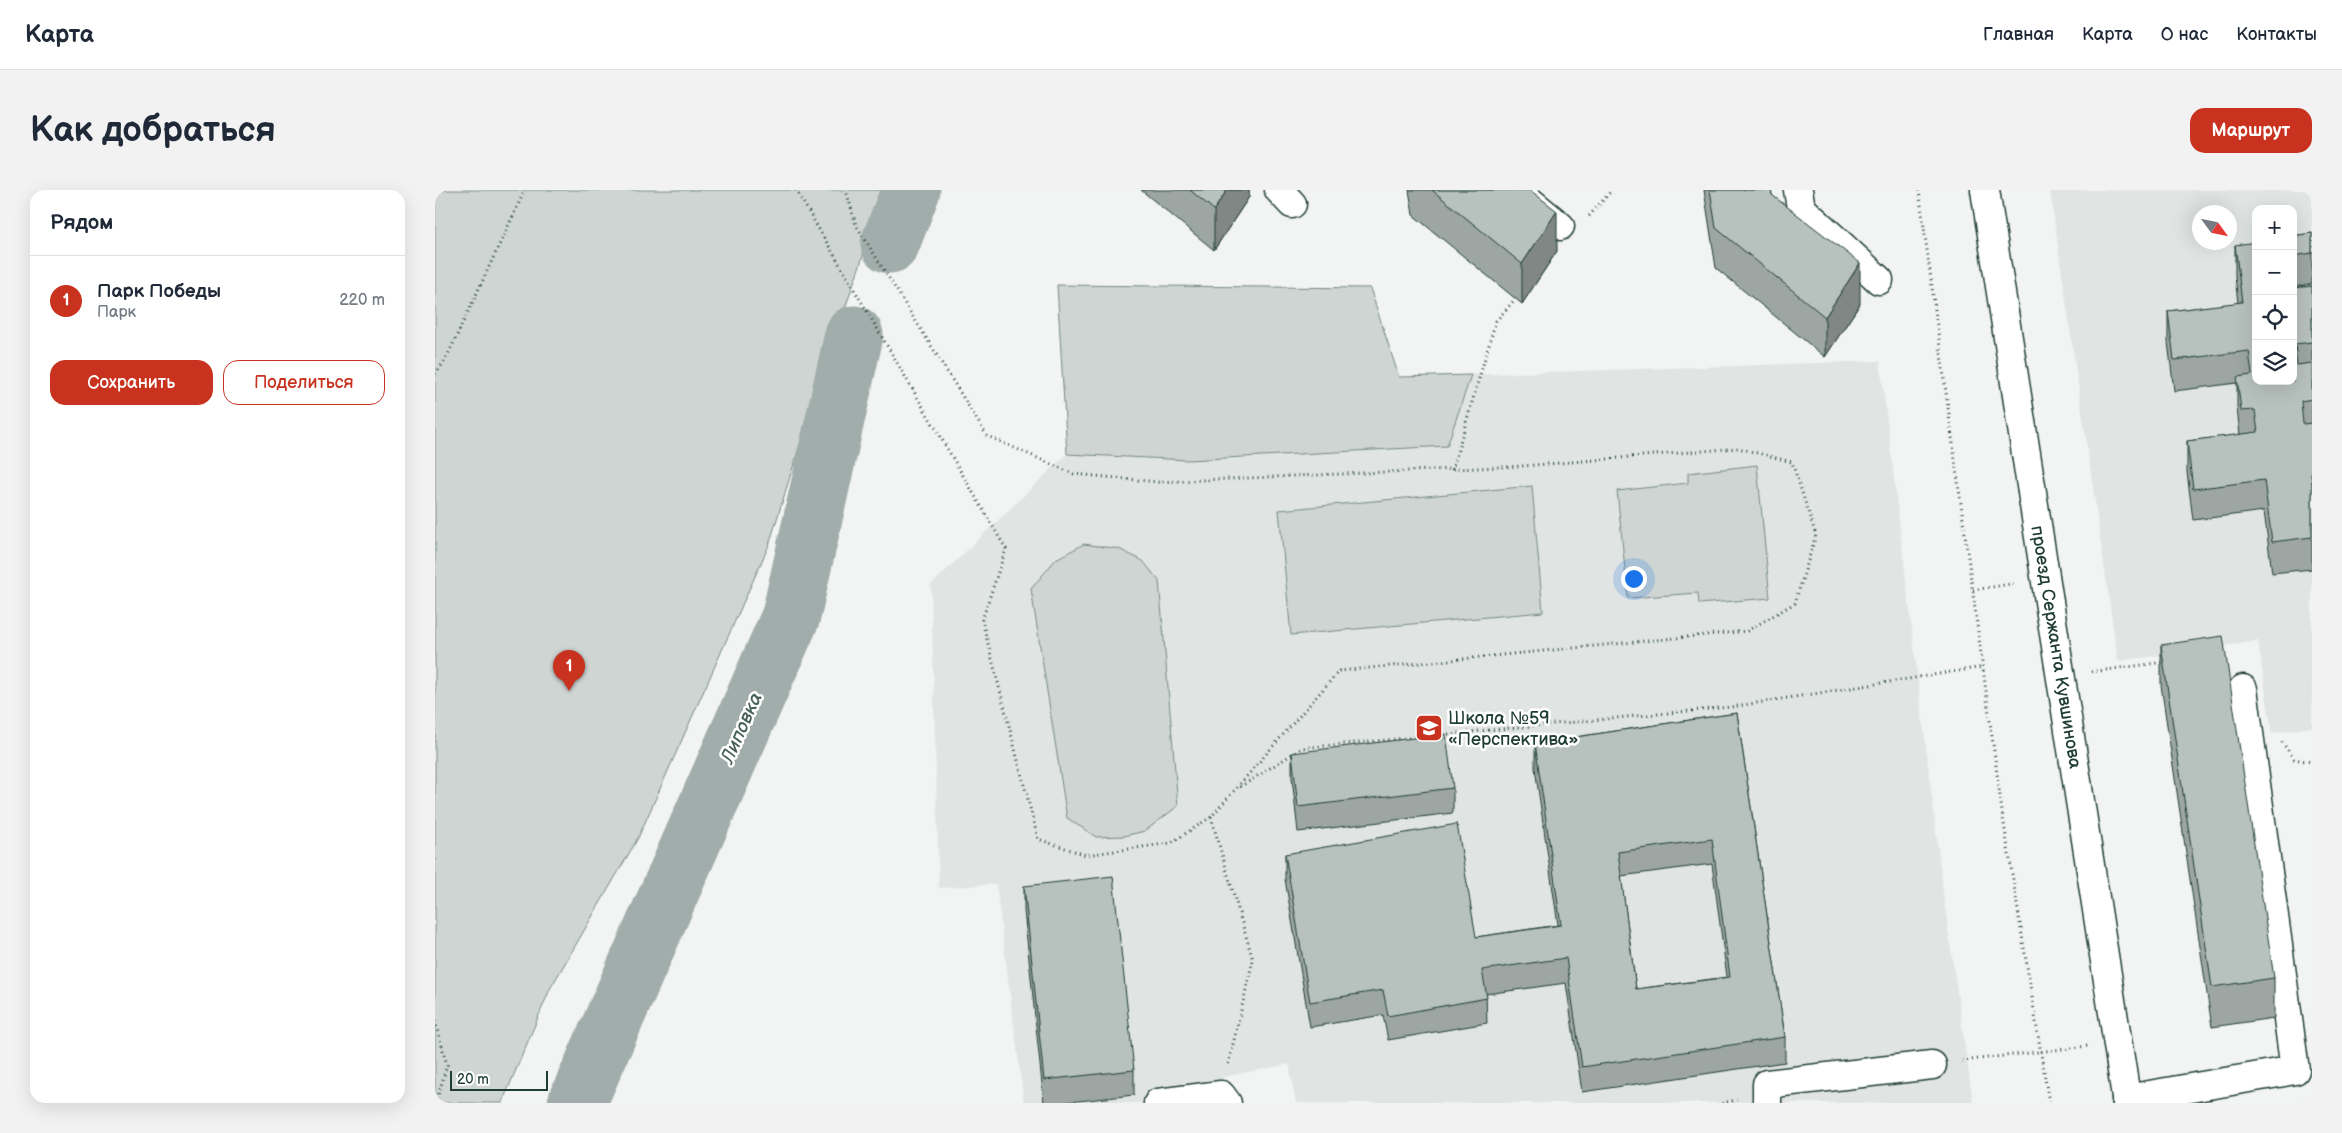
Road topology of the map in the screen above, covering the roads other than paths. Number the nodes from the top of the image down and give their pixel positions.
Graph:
1 (1516, 190) edge
2 (1798, 190) edge
3 (1985, 190) edge
4 (1560, 226) dead end
5 (1879, 280) dead end
6 (2243, 689) dead end
7 (1932, 1065) road end
8 (1224, 1099) edge
9 (2126, 1101) edge
10 (1158, 1103) edge
11 (1767, 1103) edge

1 - 4 street
2 - 5 street
3 - 9 street, проезд Сержанта Кувшинова
6 - 9 street
7 - 11 street
8 - 10 street

